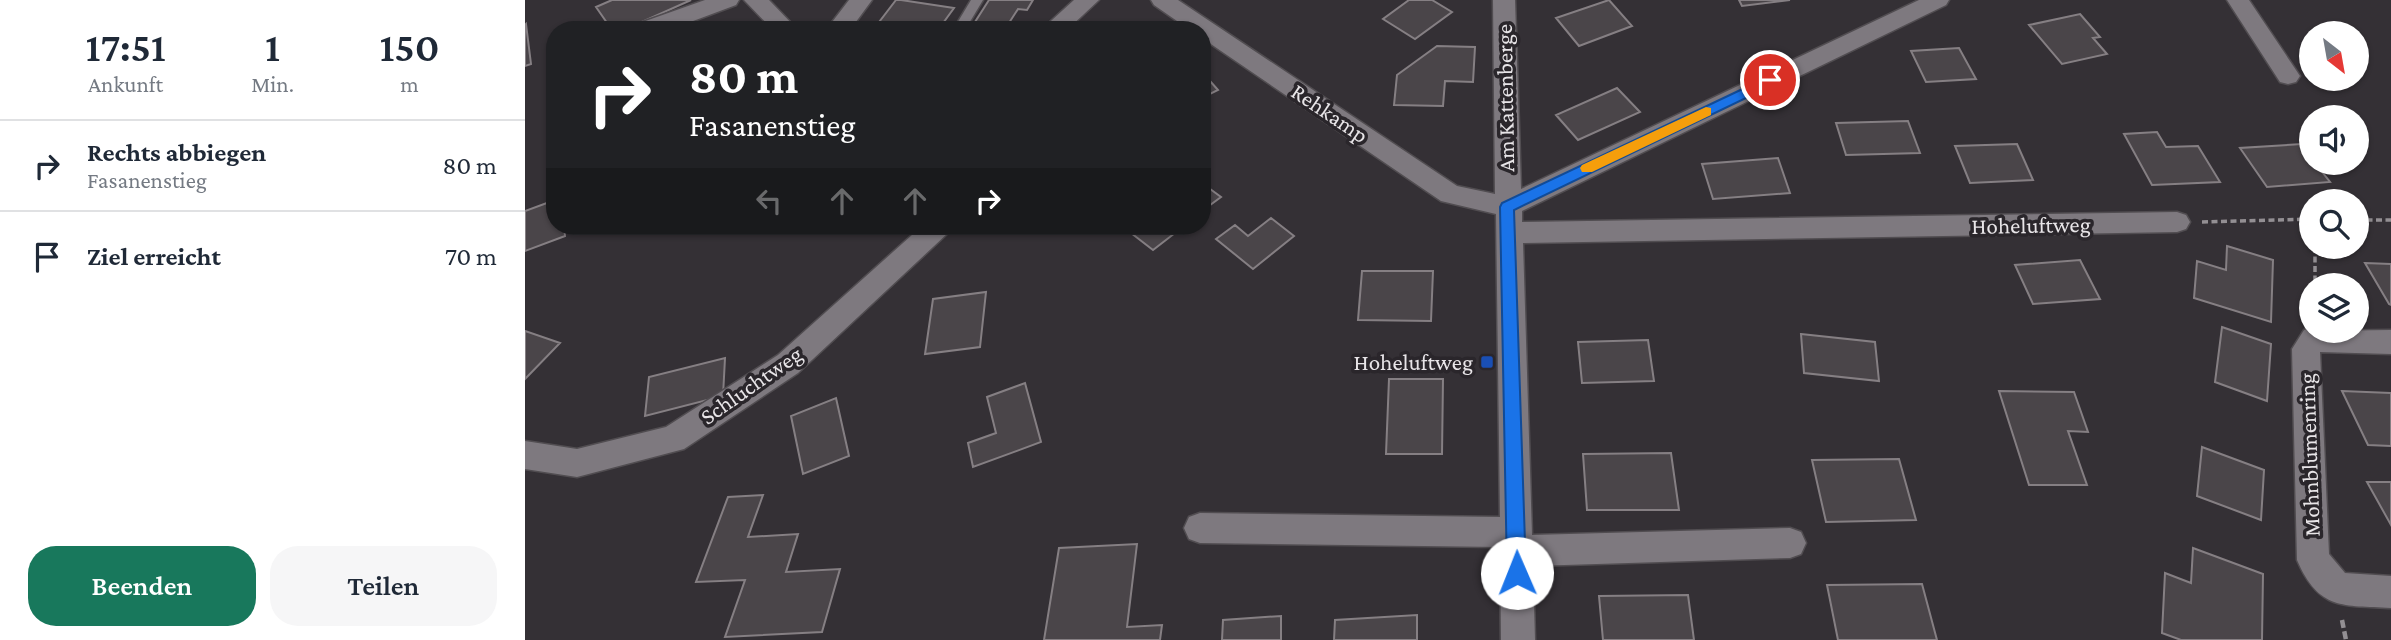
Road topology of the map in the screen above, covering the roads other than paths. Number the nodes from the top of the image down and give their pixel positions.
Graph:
1 (728, 0) edge
2 (755, 0) edge
3 (861, 0) edge
4 (977, 0) edge
5 (1088, 0) edge
6 (1162, 0) edge
7 (1504, 0) edge
8 (1938, 0) edge
9 (2238, 0) edge
10 (670, 21) edge
11 (777, 21) edge
12 (844, 21) edge
13 (964, 21) edge
14 (1063, 21) edge
15 (1193, 21) edge
16 (1211, 33) edge
17 (2288, 76) dead end
18 (1507, 220) junction
19 (2177, 222) road end
20 (929, 235) edge
21 (2391, 342) edge
22 (525, 455) edge
23 (1200, 528) dead end
24 (1516, 541) junction
25 (1790, 543) dead end
26 (2391, 592) edge
27 (1518, 640) edge

1 - 10 street
2 - 11 street
3 - 12 street
4 - 13 lane
5 - 14 street
6 - 15 street, Rehkamp
7 - 18 street, Am Kattenberge
8 - 18 street
9 - 17 street
16 - 18 street, Rehkamp
18 - 19 street, Hoheluftweg
18 - 24 street, Am Kattenberge
20 - 22 street, Schluchtweg
21 - 26 street, Mohnblumenring
23 - 24 street
24 - 25 street
24 - 27 street, Am Kattenberge

